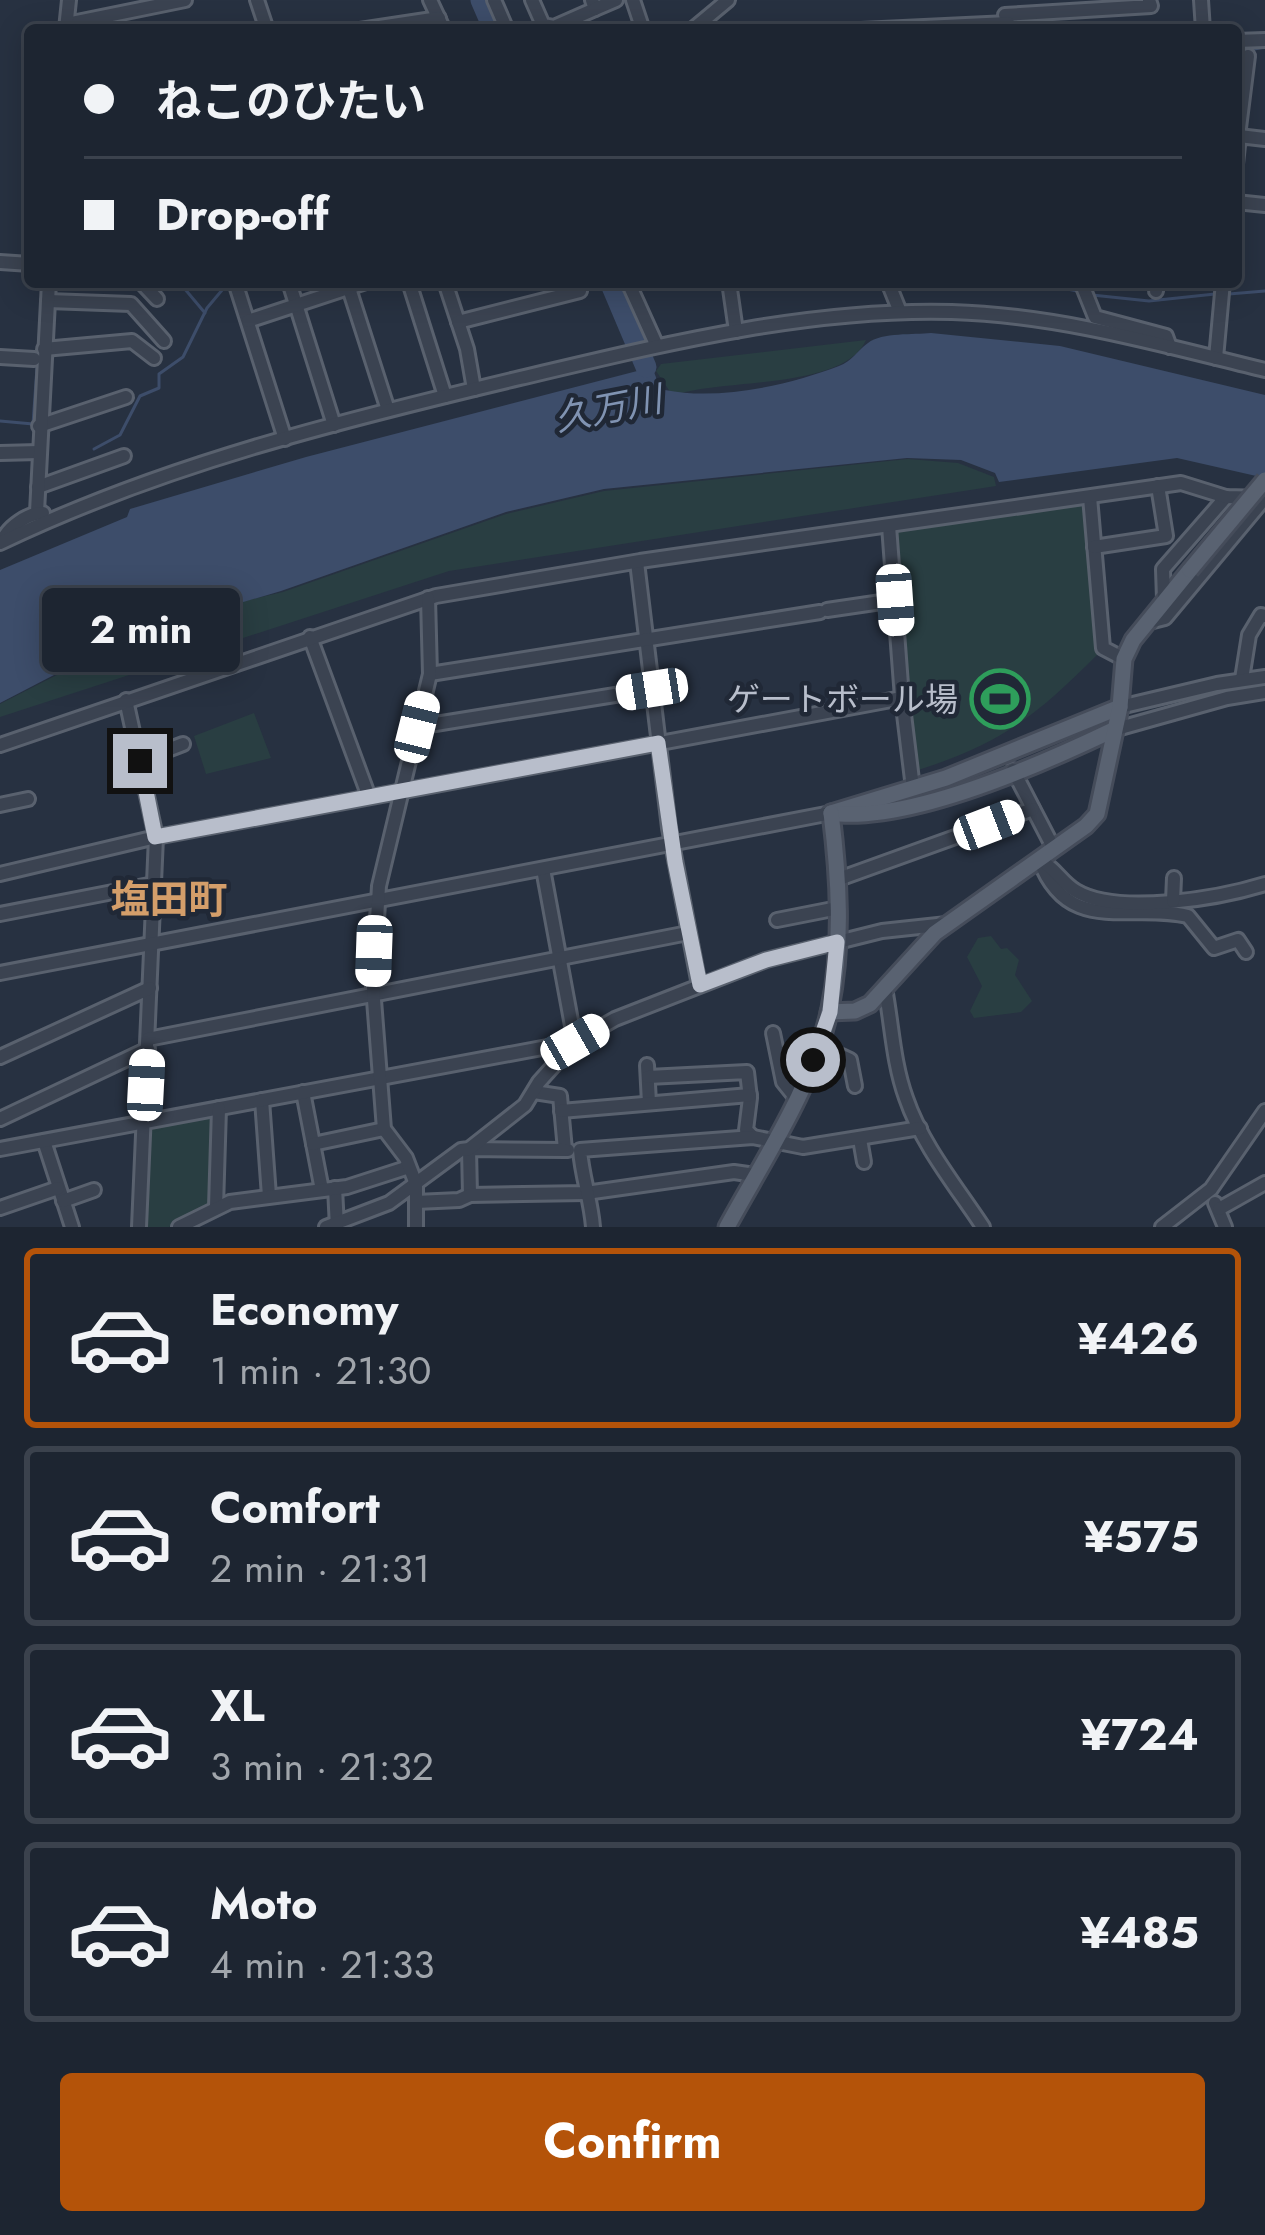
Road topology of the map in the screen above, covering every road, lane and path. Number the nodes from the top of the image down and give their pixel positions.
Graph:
1 (185, 0) edge
2 (430, 0) edge
3 (616, 0) edge
4 (728, 0) edge
5 (1149, 0) edge
6 (593, 5) edge
7 (1006, 17) edge
8 (80, 24) edge
9 (442, 24) edge
10 (559, 24) edge
11 (699, 24) edge
12 (931, 24) edge
13 (1248, 56) dead end
14 (1242, 100) edge
15 (49, 288) edge
16 (147, 288) edge
17 (237, 288) edge
18 (291, 288) edge
19 (340, 288) edge
20 (349, 288) edge
21 (411, 288) edge
22 (447, 288) edge
23 (630, 288) edge
24 (730, 288) edge
25 (890, 288) edge
26 (1083, 288) edge
27 (1222, 288) edge
28 (580, 291) dead end
29 (157, 299) dead end
30 (48, 302) junction
31 (296, 305) junction
32 (900, 312) junction
33 (248, 321) junction
34 (458, 322) junction
35 (736, 331) junction
36 (164, 341) dead end
37 (652, 345) junction
38 (1170, 347) junction
39 (39, 354) junction
40 (0, 357) edge
41 (154, 358) dead end
42 (1216, 358) junction
43 (1265, 370) edge
44 (474, 389) junction
45 (446, 396) junction
46 (126, 397) dead end
47 (388, 410) junction
48 (334, 425) junction
49 (39, 426) junction
50 (285, 439) junction
51 (39, 452) junction
52 (0, 453) edge
53 (124, 456) dead end
54 (1265, 480) edge
55 (1158, 486) junction
56 (38, 487) junction
57 (1090, 497) junction
58 (1226, 497) junction
59 (1265, 498) edge
60 (37, 512) junction
61 (56, 517) junction
62 (890, 526) junction
63 (2, 538) edge
64 (1094, 548) junction
65 (637, 562) junction
66 (428, 598) junction
67 (1164, 599) junction
68 (895, 600) junction
69 (1265, 616) edge
70 (1147, 622) junction
71 (310, 637) junction
72 (646, 639) junction
73 (1124, 659) junction
74 (430, 674) junction
75 (1265, 677) edge
76 (1242, 680) junction
77 (652, 689) junction
78 (1265, 692) edge
79 (902, 698) junction
80 (126, 700) junction
81 (1120, 707) junction
82 (417, 727) junction
83 (1113, 730) junction
84 (658, 743) junction
85 (183, 744) dead end
86 (0, 745) edge
87 (140, 761) junction
88 (1013, 770) junction
89 (913, 788) junction
90 (400, 791) junction
91 (369, 797) junction
92 (28, 799) dead end
93 (0, 805) edge
94 (1033, 808) junction
95 (831, 813) junction
96 (155, 837) junction
97 (672, 845) junction
98 (1054, 849) junction
99 (1040, 859) junction
100 (543, 869) junction
101 (0, 872) edge
102 (1174, 878) dead end
103 (836, 880) junction
104 (154, 884) junction
105 (1265, 884) edge
106 (377, 900) junction
107 (1173, 901) junction
108 (838, 908) junction
109 (0, 914) edge
110 (777, 920) dead end
111 (947, 924) junction
112 (688, 933) junction
113 (837, 942) junction
114 (152, 943) junction
115 (1246, 952) dead end
116 (559, 958) junction
117 (0, 973) edge
118 (700, 985) junction
119 (150, 988) junction
120 (885, 988) junction
121 (373, 995) junction
122 (830, 1012) junction
123 (772, 1033) dead end
124 (575, 1042) junction
125 (148, 1044) junction
126 (818, 1045) junction
127 (0, 1057) edge
128 (379, 1078) junction
129 (855, 1087) dead end
130 (303, 1092) junction
131 (534, 1092) junction
132 (750, 1095) junction
133 (795, 1097) junction
134 (262, 1100) junction
135 (649, 1103) junction
136 (219, 1108) junction
137 (561, 1111) junction
138 (1265, 1111) edge
139 (0, 1119) edge
140 (144, 1122) junction
141 (920, 1128) junction
142 (384, 1129) junction
143 (753, 1136) junction
144 (860, 1139) junction
145 (44, 1141) junction
146 (773, 1141) junction
147 (313, 1144) junction
148 (0, 1149) edge
149 (469, 1150) junction
150 (572, 1150) junction
151 (864, 1162) dead end
152 (409, 1166) junction
153 (754, 1175) junction
154 (1265, 1183) edge
155 (416, 1184) junction
156 (328, 1189) junction
157 (94, 1190) dead end
158 (586, 1192) junction
159 (1208, 1192) junction
160 (61, 1195) junction
161 (470, 1195) junction
162 (269, 1196) junction
163 (416, 1202) junction
164 (216, 1207) junction
165 (0, 1208) edge
166 (1219, 1209) junction
167 (333, 1226) edge
168 (73, 1227) edge
169 (139, 1227) edge
170 (179, 1227) edge
171 (416, 1227) edge
172 (593, 1227) edge
173 (727, 1227) edge
174 (983, 1227) edge
175 (1162, 1227) edge
176 (1225, 1227) edge

1 - 8 street
2 - 9 street
3 - 6 street
4 - 11 street
5 - 7 street
6 - 10 street
7 - 12 street
13 - 14 street
15 - 30 street
16 - 29 street
17 - 33 street
18 - 31 street
19 - 31 street
20 - 47 street
21 - 45 street
22 - 34 street
23 - 37 street
24 - 35 street
25 - 32 street
26 - 38 street
27 - 42 street
28 - 34 street
30 - 36 street
30 - 39 street
31 - 33 street
31 - 48 street
32 - 35 street
32 - 38 street
33 - 50 street
34 - 44 street
35 - 37 street
37 - 44 street
38 - 42 street
39 - 40 street
39 - 41 street
39 - 49 street
42 - 43 street
44 - 45 street
45 - 47 street
46 - 49 street
47 - 48 street
48 - 50 street
49 - 51 street
50 - 61 street
51 - 52 street
51 - 56 street
53 - 56 street
54 - 67 main road, bridge
55 - 57 street
55 - 58 street
55 - 64 street
56 - 60 street
57 - 62 street
57 - 64 street
58 - 59 street
58 - 67 street
59 - 70 street
60 - 61 street
60 - 63 street
61 - 63 street
62 - 65 street
62 - 68 street
64 - 73 street
65 - 66 street
65 - 72 street
66 - 71 street
66 - 74 street
67 - 70 main road
68 - 72 street
68 - 79 street
69 - 76 street
70 - 73 main road
71 - 80 street
71 - 91 street
72 - 74 street
72 - 77 street
73 - 81 main road
74 - 82 street
75 - 76 street
76 - 81 street
77 - 82 street
77 - 84 street
78 - 83 street
79 - 84 street
79 - 89 street
80 - 86 street
80 - 87 street
81 - 83 main road
81 - 89 main road
82 - 90 street
83 - 88 main road
83 - 98 main road
84 - 90 street
84 - 97 street
85 - 87 street
87 - 96 street
88 - 94 street
88 - 95 main road
89 - 95 main road
90 - 91 street
90 - 106 street
91 - 96 street
92 - 93 street
94 - 98 street
94 - 103 street
95 - 97 street
95 - 103 main road
96 - 101 street
96 - 104 street
97 - 100 street
97 - 112 street
98 - 99 main road
99 - 107 street
99 - 111 main road
99 - 115 street
100 - 106 street
100 - 116 street
102 - 107 street
103 - 108 main road
104 - 109 street
104 - 114 street
105 - 107 street
106 - 114 street
106 - 121 street
108 - 110 street
108 - 113 main road
111 - 113 street
111 - 120 main road
112 - 116 street
112 - 118 street
113 - 118 street
113 - 122 main road
114 - 117 street
114 - 119 street
116 - 121 street
116 - 124 street
118 - 124 street
119 - 125 street
119 - 127 street
120 - 122 main road
120 - 141 street
121 - 125 street
121 - 128 street
122 - 126 main road
123 - 133 street
124 - 128 street
124 - 131 street
125 - 139 street
125 - 140 street
126 - 129 street
126 - 133 main road
128 - 130 street
128 - 142 street
130 - 134 street
130 - 147 street
131 - 137 street
131 - 149 street
132 - 135 street
132 - 135 street
132 - 143 street
133 - 146 main road
134 - 136 street
134 - 162 street
135 - 137 street
136 - 140 street
136 - 164 street
137 - 150 street
138 - 159 street
140 - 145 street
140 - 169 street
141 - 144 street
141 - 174 street
142 - 147 street
142 - 152 street
143 - 146 street
143 - 150 street
144 - 146 street
144 - 151 street
145 - 148 street
145 - 160 street
146 - 153 main road
147 - 156 street
149 - 150 street
149 - 155 street
149 - 161 street
150 - 158 street
152 - 155 street
152 - 156 street
153 - 158 street
153 - 173 main road
154 - 166 street
155 - 163 street
155 - 167 street
156 - 162 street
156 - 167 street
157 - 160 street
158 - 161 street
158 - 172 street
159 - 166 street
159 - 175 street
160 - 165 street
160 - 168 street
161 - 163 street
162 - 164 street
163 - 171 street
164 - 170 street
166 - 176 street

